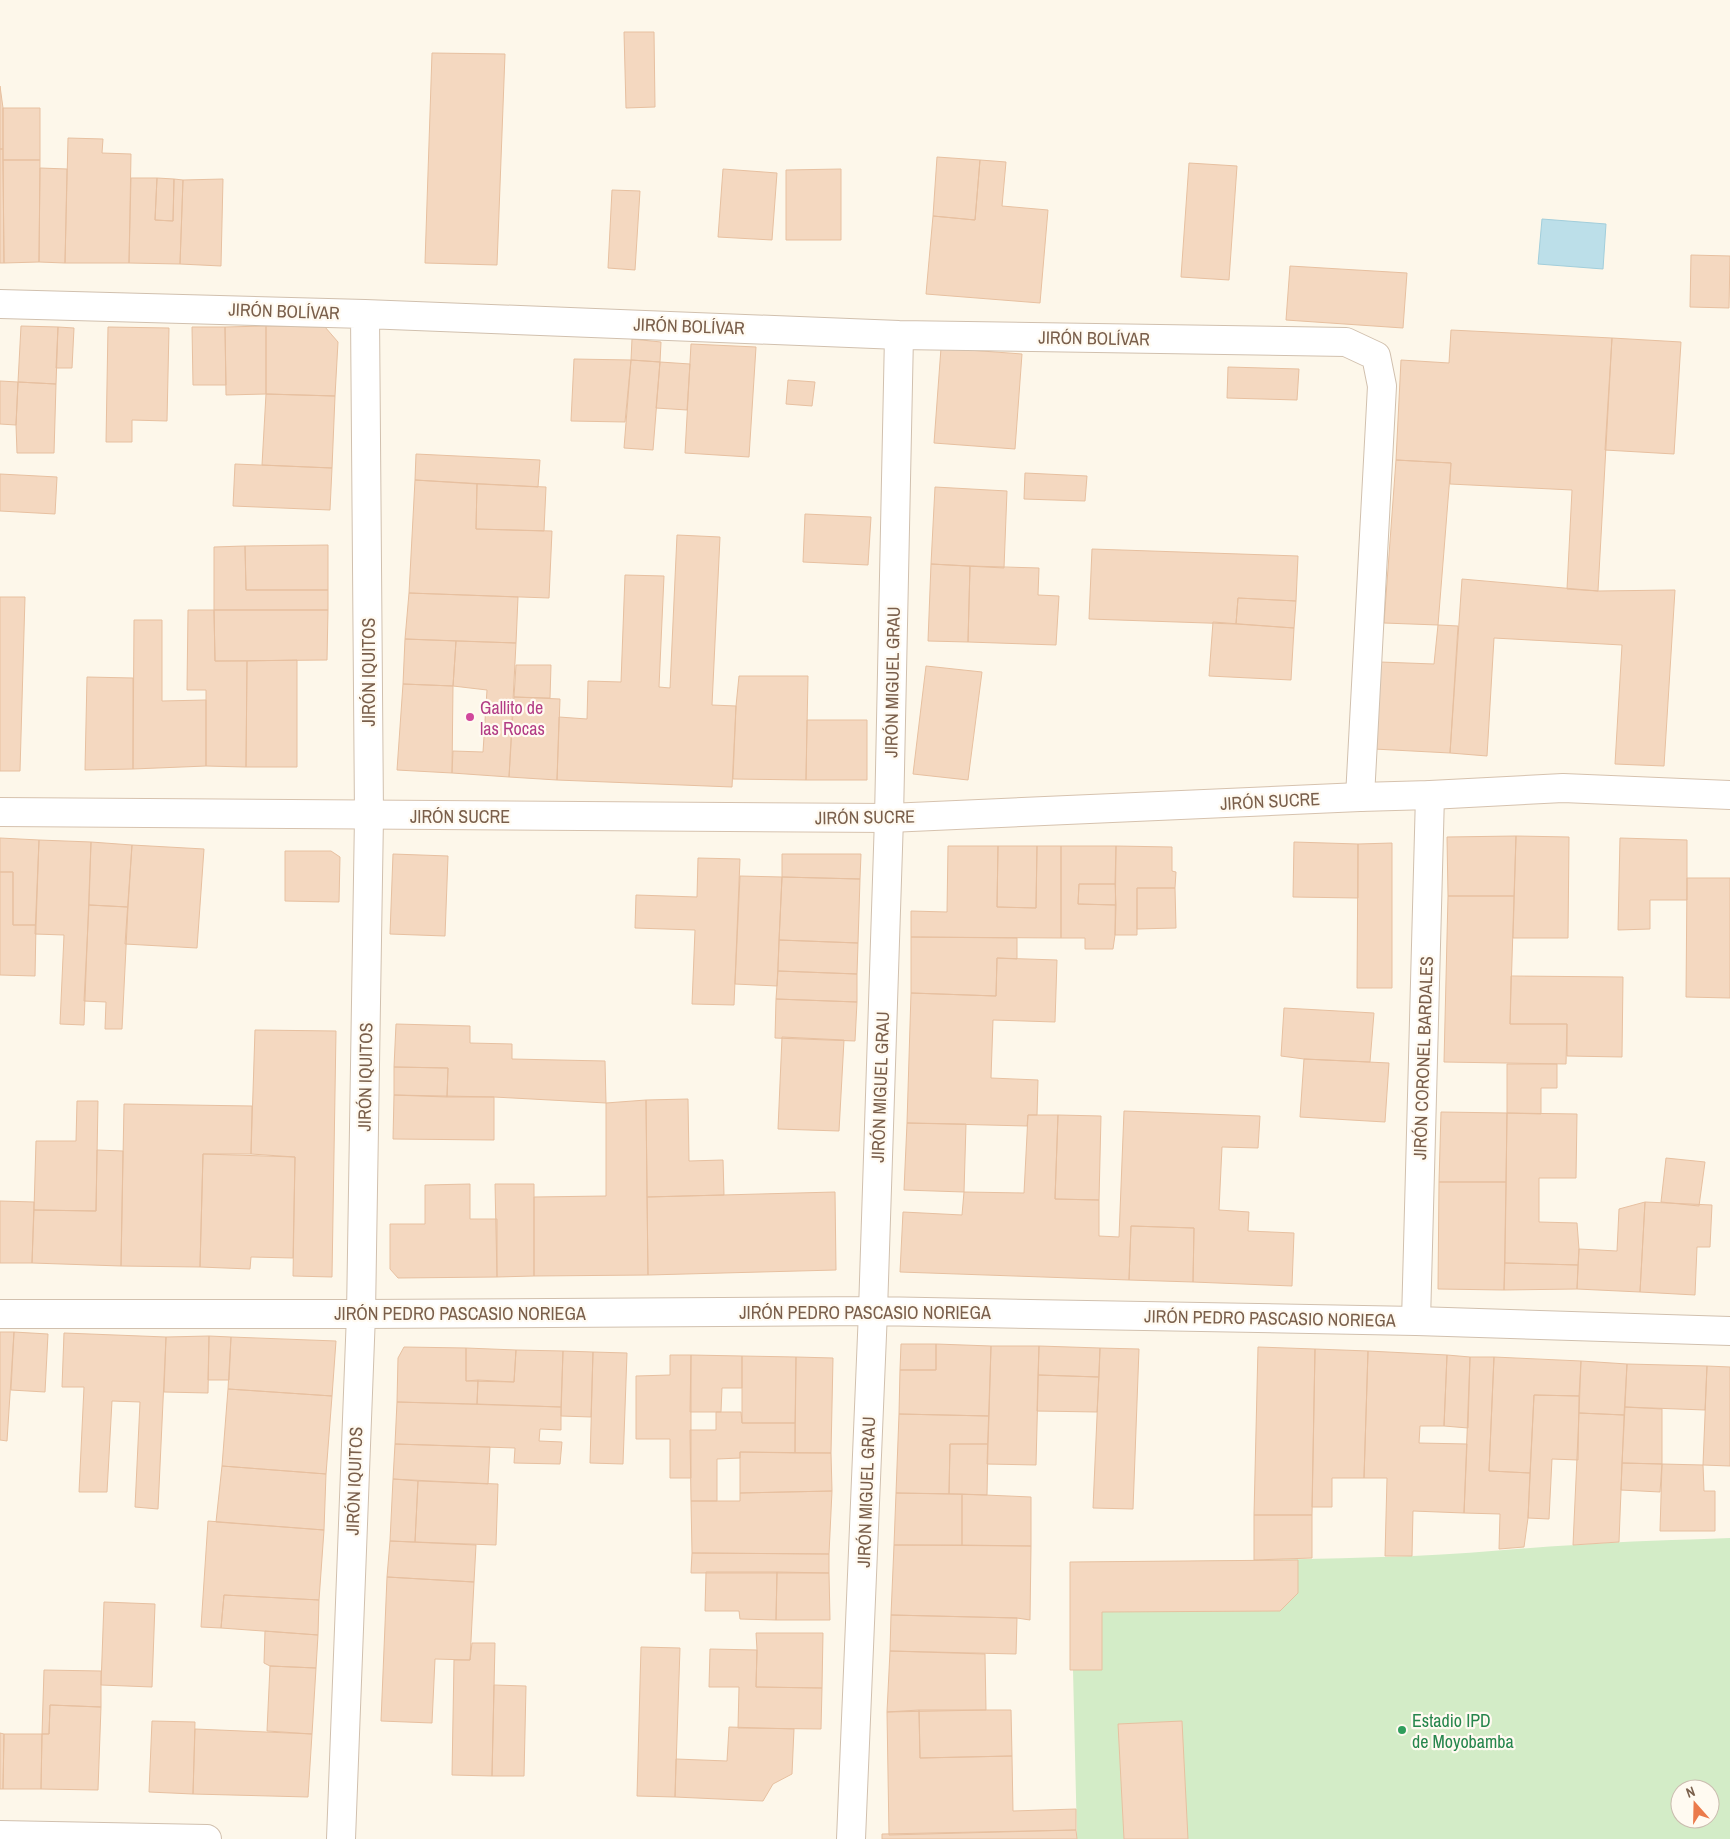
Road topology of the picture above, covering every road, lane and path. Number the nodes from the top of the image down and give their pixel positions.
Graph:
1 (0, 304) edge
2 (365, 314) junction
3 (899, 335) junction
4 (1430, 795) junction
5 (1730, 795) edge
6 (1360, 797) junction
7 (0, 812) edge
8 (369, 816) junction
9 (889, 818) junction
10 (873, 1311) junction
11 (0, 1314) edge
12 (361, 1314) junction
13 (1416, 1321) junction
14 (1730, 1331) edge
15 (0, 1834) edge
16 (207, 1839) edge
17 (341, 1839) edge
18 (851, 1839) edge

1 - 2 street, JIRÓN BOLÍVAR
2 - 3 street, JIRÓN BOLÍVAR
2 - 8 street, JIRÓN IQUITOS
3 - 6 street, JIRÓN BOLÍVAR
3 - 9 street, JIRÓN MIGUEL GRAU
4 - 5 street, JIRÓN SUCRE
4 - 6 street, JIRÓN SUCRE
4 - 13 street, JIRÓN CORONEL BARDALES
6 - 9 street, JIRÓN SUCRE
7 - 8 street, JIRÓN SUCRE
8 - 9 street, JIRÓN SUCRE
8 - 12 street, JIRÓN IQUITOS
9 - 10 street, JIRÓN MIGUEL GRAU
10 - 12 street, JIRÓN PEDRO PASCASIO NORIEGA
10 - 13 street, JIRÓN PEDRO PASCASIO NORIEGA
10 - 18 street, JIRÓN MIGUEL GRAU
11 - 12 street, JIRÓN PEDRO PASCASIO NORIEGA
12 - 17 street, JIRÓN IQUITOS
13 - 14 street, JIRÓN PEDRO PASCASIO NORIEGA
15 - 16 street

